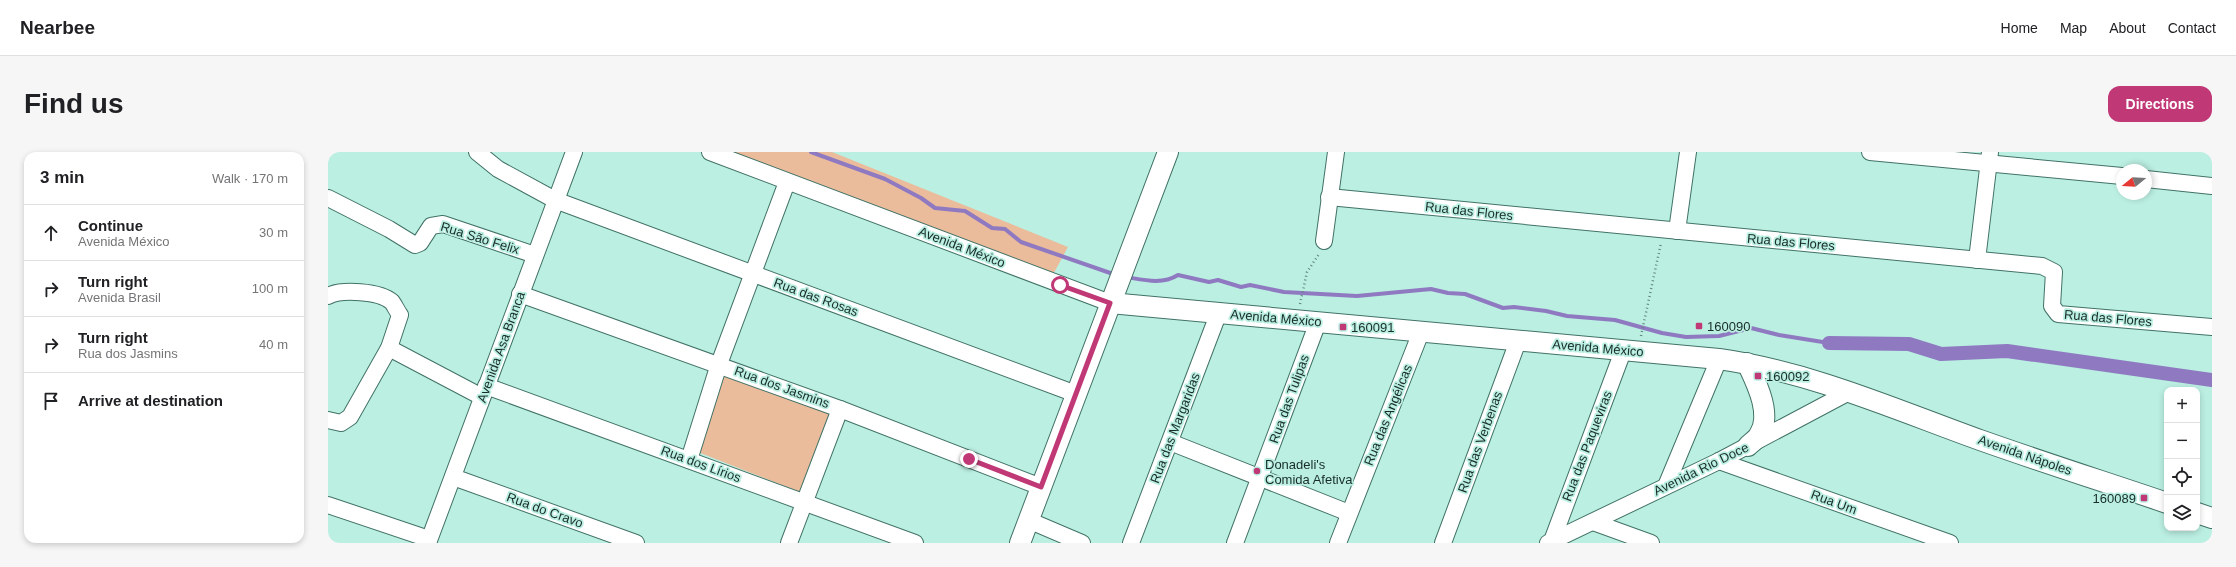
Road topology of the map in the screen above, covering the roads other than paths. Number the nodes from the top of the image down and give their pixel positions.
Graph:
1 (477, 152) edge
2 (574, 152) edge
3 (710, 152) edge
4 (1168, 152) edge
5 (1336, 152) edge
6 (1688, 152) edge
7 (1870, 152) edge
8 (1990, 157) edge
9 (2116, 175) edge
10 (2152, 180) edge
11 (787, 182) junction
12 (2212, 186) edge
13 (1329, 197) junction
14 (328, 198) edge
15 (555, 200) junction
16 (1670, 231) junction
17 (1324, 241) road end
18 (535, 255) junction
19 (1977, 260) junction
20 (752, 273) junction
21 (520, 294) junction
22 (1113, 294) junction
23 (328, 296) edge
24 (1219, 312) junction
25 (1318, 322) junction
26 (2212, 327) edge
27 (1421, 332) junction
28 (1518, 341) junction
29 (389, 348) junction
30 (1630, 351) junction
31 (1719, 359) junction
32 (1747, 363) junction
33 (719, 364) junction
34 (484, 392) junction
35 (1851, 392) junction
36 (1076, 394) junction
37 (1885, 403) joint
38 (840, 409) junction
39 (328, 420) edge
40 (1170, 442) junction
41 (1748, 446) junction
42 (689, 460) junction
43 (1719, 461) junction
44 (453, 477) junction
45 (1260, 479) junction
46 (1666, 486) junction
47 (1041, 487) junction
48 (804, 501) junction
49 (2164, 502) edge
50 (328, 505) edge
51 (1349, 513) junction
52 (2200, 514) edge
53 (2212, 518) edge
54 (1028, 520) junction
55 (1593, 522) junction
56 (428, 541) edge
57 (1550, 542) edge
58 (636, 543) edge
59 (789, 543) edge
60 (915, 543) edge
61 (1020, 543) edge
62 (1082, 543) edge
63 (1131, 543) edge
64 (1235, 543) edge
65 (1338, 543) edge
66 (1443, 543) edge
67 (1651, 543) edge
68 (1950, 543) edge

1 - 15 street, Rua das Rosas
2 - 15 street, Avenida Asa Branca
3 - 11 street, Avenida México
4 - 22 main road
5 - 13 street
6 - 16 street
7 - 8 street
8 - 9 street
8 - 19 street
10 - 12 street
11 - 20 street
11 - 22 street, Avenida México
13 - 16 street, Rua das Flores
13 - 17 street
14 - 18 street, Rua São Felix
15 - 18 street, Avenida Asa Branca
15 - 20 street, Rua das Rosas
16 - 19 street, Rua das Flores
18 - 21 street, Avenida Asa Branca
19 - 26 street, Rua das Flores
20 - 33 street
20 - 36 street, Rua das Rosas
21 - 33 street, Rua dos Jasmins
21 - 34 street, Avenida Asa Branca
22 - 24 main road, Avenida México
22 - 36 main road
23 - 29 street
24 - 25 main road, Avenida México
24 - 40 street, Rua das Margaridas
25 - 27 main road, Avenida México
25 - 45 street, Rua das Tulipas
27 - 28 main road, Avenida México
27 - 51 street, Rua das Angélicas
28 - 30 main road, Avenida México
28 - 66 street, Rua das Verbenas
29 - 34 street, Rua dos Lírios
29 - 39 street
30 - 31 main road, Avenida México
30 - 57 street, Rua das Paqueviras
31 - 32 main road, Avenida México
31 - 46 street
32 - 35 main road, Avenida México
32 - 41 main road
33 - 38 street, Rua dos Jasmins
33 - 42 street
34 - 42 street, Rua dos Lírios
34 - 44 street, Avenida Asa Branca
35 - 37 main road, Avenida México
35 - 41 street, Avenida Rio Doce
36 - 47 main road
37 - 49 main road, Avenida Nápoles
38 - 47 street, Rua dos Jasmins
38 - 48 street
40 - 45 street
40 - 63 street, Rua das Margaridas
41 - 43 street, Avenida Rio Doce
42 - 48 street, Rua dos Lírios
43 - 46 street, Avenida Rio Doce
43 - 68 street, Rua Um
44 - 56 street, Avenida Asa Branca
44 - 58 street, Rua do Cravo
45 - 51 street
45 - 64 street, Rua das Tulipas
46 - 55 street, Avenida Rio Doce
47 - 54 main road
48 - 59 street
48 - 60 street, Rua dos Lírios
50 - 56 street
51 - 65 street, Rua das Angélicas
52 - 53 main road
54 - 61 main road
54 - 62 street
55 - 57 street, Avenida Rio Doce
55 - 67 street

